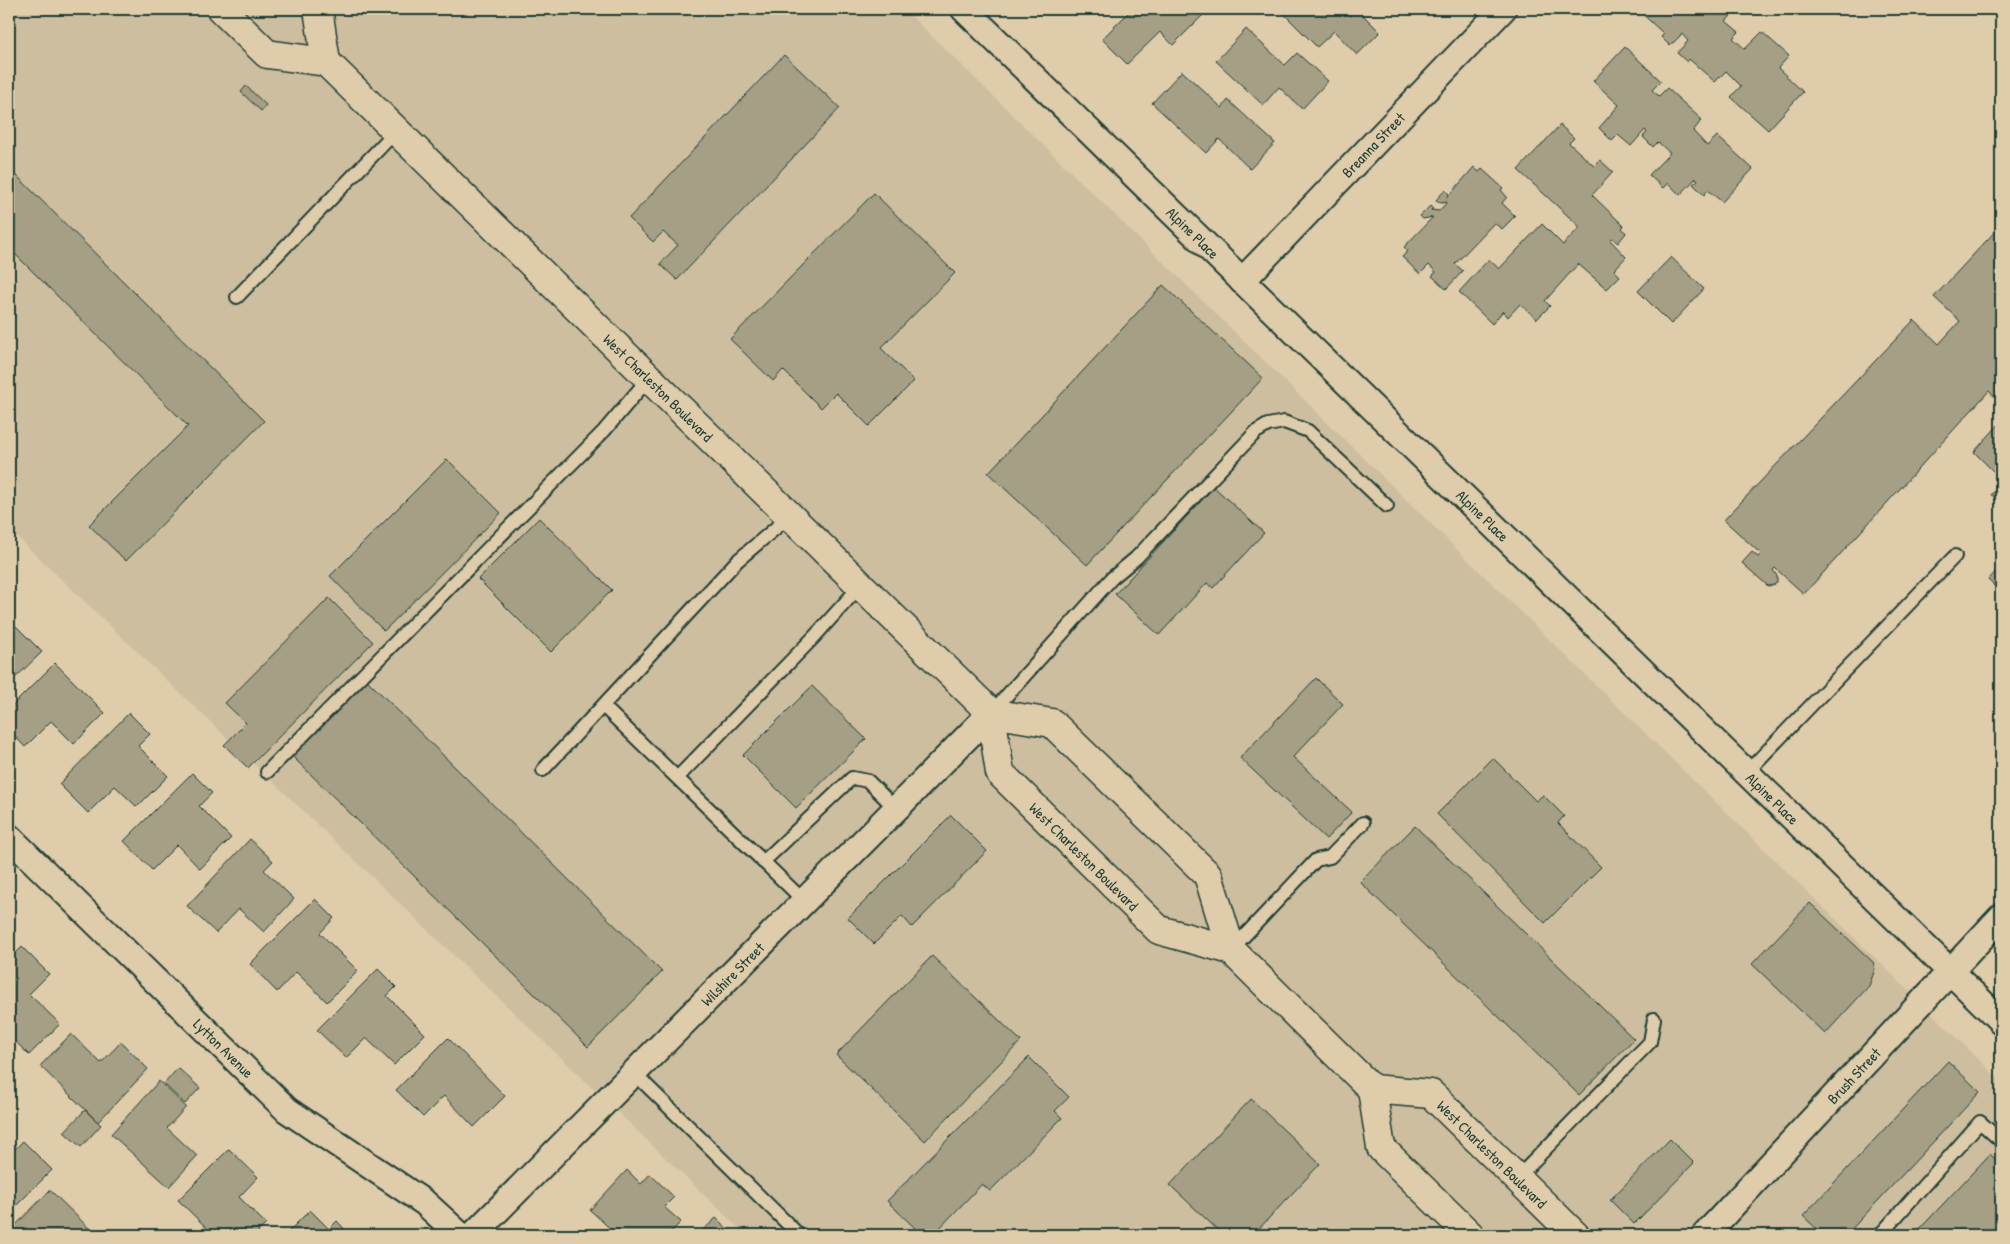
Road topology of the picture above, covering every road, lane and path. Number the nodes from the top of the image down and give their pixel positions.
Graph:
1 (221, 9) edge
2 (318, 9) edge
3 (964, 9) edge
4 (1503, 9) edge
5 (326, 62) junction
6 (396, 131) junction
7 (1242, 281) junction
8 (237, 297) dead end
9 (649, 378) junction
10 (1386, 506) dead end
11 (790, 516) junction
12 (1954, 556) dead end
13 (860, 585) junction
14 (603, 706) junction
15 (991, 713) junction
16 (543, 770) dead end
17 (267, 772) dead end
18 (1746, 773) junction
19 (678, 777) junction
20 (896, 808) junction
21 (1363, 823) dead end
22 (9, 836) edge
23 (763, 862) junction
24 (804, 901) junction
25 (2001, 917) edge
26 (1231, 950) junction
27 (1951, 972) junction
28 (1654, 1019) dead end
29 (2001, 1021) edge
30 (634, 1073) junction
31 (1372, 1089) junction
32 (2001, 1141) edge
33 (1517, 1178) junction
34 (460, 1235) edge
35 (473, 1235) edge
36 (799, 1235) edge
37 (1470, 1235) edge
38 (1575, 1235) edge
39 (1705, 1235) edge
40 (1880, 1235) edge

1 - 5 main road
2 - 5 main road
3 - 7 street, Alpine Place
4 - 7 street, Breanna Street
5 - 6 main road, West Charleston Boulevard
6 - 8 lane
6 - 9 main road, West Charleston Boulevard
7 - 18 street, Alpine Place
9 - 11 main road, West Charleston Boulevard
9 - 17 lane
10 - 15 lane
11 - 13 main road, West Charleston Boulevard
11 - 14 lane
12 - 18 lane
13 - 15 main road, West Charleston Boulevard
13 - 19 lane
14 - 16 lane
14 - 19 lane
15 - 20 street, Wilshire Street
15 - 26 main road, West Charleston Boulevard
15 - 26 main road, West Charleston Boulevard
18 - 27 street, Alpine Place
19 - 23 lane
20 - 23 lane
20 - 24 street, Wilshire Street
21 - 26 lane
22 - 34 street, Lytton Avenue
23 - 24 lane
24 - 30 street, Wilshire Street
25 - 27 street, Brush Street
26 - 31 main road, West Charleston Boulevard
27 - 29 street, Alpine Place
27 - 39 street, Brush Street
28 - 33 lane
30 - 35 street, Wilshire Street
30 - 36 lane
31 - 33 main road, West Charleston Boulevard
31 - 37 main road
32 - 40 lane
33 - 38 main road, West Charleston Boulevard

